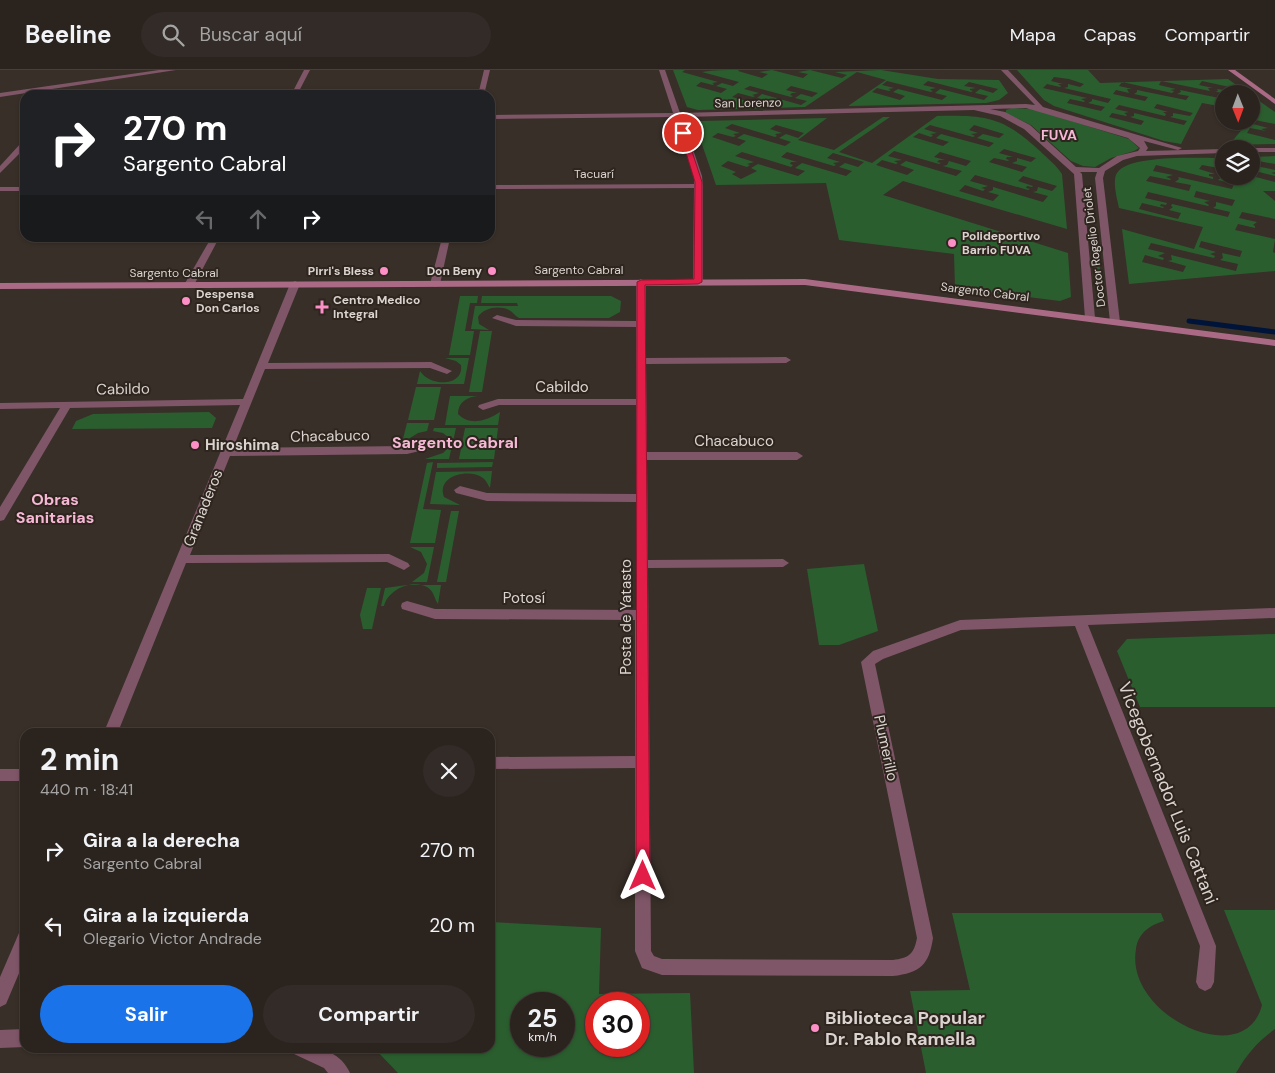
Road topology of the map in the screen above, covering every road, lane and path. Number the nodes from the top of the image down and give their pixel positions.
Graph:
1 (173, 70) edge
2 (307, 70) edge
3 (487, 70) edge
4 (662, 70) edge
5 (1004, 70) edge
6 (1231, 70) edge
7 (81, 83) junction
8 (34, 90) edge
9 (75, 90) edge
10 (297, 90) edge
11 (482, 90) edge
12 (20, 92) edge
13 (0, 95) edge
14 (1020, 95) junction
15 (1275, 102) edge
16 (1004, 109) junction
17 (1042, 109) junction
18 (677, 116) junction
19 (495, 117) edge
20 (1131, 136) junction
21 (20, 149) edge
22 (1260, 150) edge
23 (1275, 150) edge
24 (1208, 152) junction
25 (1215, 152) edge
26 (1138, 154) junction
27 (1074, 169) junction
28 (1101, 170) junction
29 (0, 171) edge
30 (699, 186) junction
31 (495, 187) edge
32 (0, 189) edge
33 (20, 189) edge
34 (213, 242) edge
35 (445, 242) edge
36 (1095, 249) junction
37 (641, 282) junction
38 (698, 282) junction
39 (295, 284) junction
40 (435, 284) junction
41 (189, 285) junction
42 (0, 286) edge
43 (498, 318) dead end
44 (1090, 318) junction
45 (1115, 322) junction
46 (641, 324) junction
47 (1275, 343) edge
48 (786, 360) dead end
49 (641, 361) junction
50 (262, 366) junction
51 (447, 371) dead end
52 (246, 402) junction
53 (642, 402) junction
54 (67, 405) junction
55 (0, 406) edge
56 (483, 407) dead end
57 (433, 445) dead end
58 (226, 452) junction
59 (642, 456) junction
60 (797, 456) dead end
61 (460, 490) dead end
62 (642, 498) junction
63 (0, 517) edge
64 (182, 559) junction
65 (783, 563) dead end
66 (642, 564) junction
67 (404, 566) dead end
68 (407, 606) dead end
69 (1275, 613) edge
70 (642, 615) junction
71 (1079, 620) junction
72 (113, 728) edge
73 (643, 762) junction
74 (495, 763) edge
75 (0, 775) edge
76 (20, 775) edge
77 (20, 951) edge
78 (643, 951) joint
79 (1205, 982) dead end
80 (0, 998) edge
81 (20, 1038) edge
82 (0, 1039) edge
83 (311, 1053) edge
84 (341, 1073) edge

1 - 7 street
2 - 10 street
3 - 11 street
4 - 18 street
5 - 14 street
6 - 15 main road
7 - 8 street
7 - 9 street
12 - 13 street
14 - 16 street
14 - 17 street
16 - 17 street
16 - 18 street, San Lorenzo
16 - 27 street
17 - 20 street
18 - 19 street, San Lorenzo
18 - 30 street
20 - 24 street
20 - 26 street
21 - 29 street
22 - 23 street
24 - 25 street
24 - 26 street
26 - 28 street
27 - 28 street
27 - 36 street, Doctor Rogelio Driolet
28 - 36 street, Doctor Rogelio Driolet
30 - 31 street, Tacuarí
30 - 38 street
32 - 33 street
34 - 41 street
35 - 40 street
36 - 44 street, Doctor Rogelio Driolet
36 - 45 street, Doctor Rogelio Driolet
37 - 38 main road, Sargento Cabral
37 - 40 main road, Sargento Cabral
37 - 46 street, Posta de Yatasto
38 - 44 main road, Sargento Cabral
39 - 40 main road, Sargento Cabral
39 - 41 main road, Sargento Cabral
39 - 50 street, Granaderos
41 - 42 main road, Sargento Cabral
43 - 46 street
44 - 45 main road, Sargento Cabral
45 - 47 main road, Sargento Cabral
46 - 49 street, Posta de Yatasto
48 - 49 street
49 - 53 street, Posta de Yatasto
50 - 51 street
50 - 52 street, Granaderos
52 - 54 street, Cabildo
52 - 58 street, Granaderos
53 - 56 street, Cabildo
53 - 59 street, Posta de Yatasto
54 - 55 street, Cabildo
54 - 63 street
57 - 58 street, Chacabuco
58 - 64 street, Granaderos
59 - 60 street, Chacabuco
59 - 62 street, Posta de Yatasto
61 - 62 street
62 - 66 street, Posta de Yatasto
64 - 67 street
64 - 72 street, Granaderos
65 - 66 street
66 - 70 street, Posta de Yatasto
68 - 70 street, Potosí
69 - 71 street, Plumerillo
70 - 73 street, Posta de Yatasto
71 - 78 street, Plumerillo
71 - 79 street, Vicegobernador Luis Cattani
73 - 74 street
73 - 78 street, Posta de Yatasto
75 - 76 street
77 - 80 street
81 - 82 street
83 - 84 street

